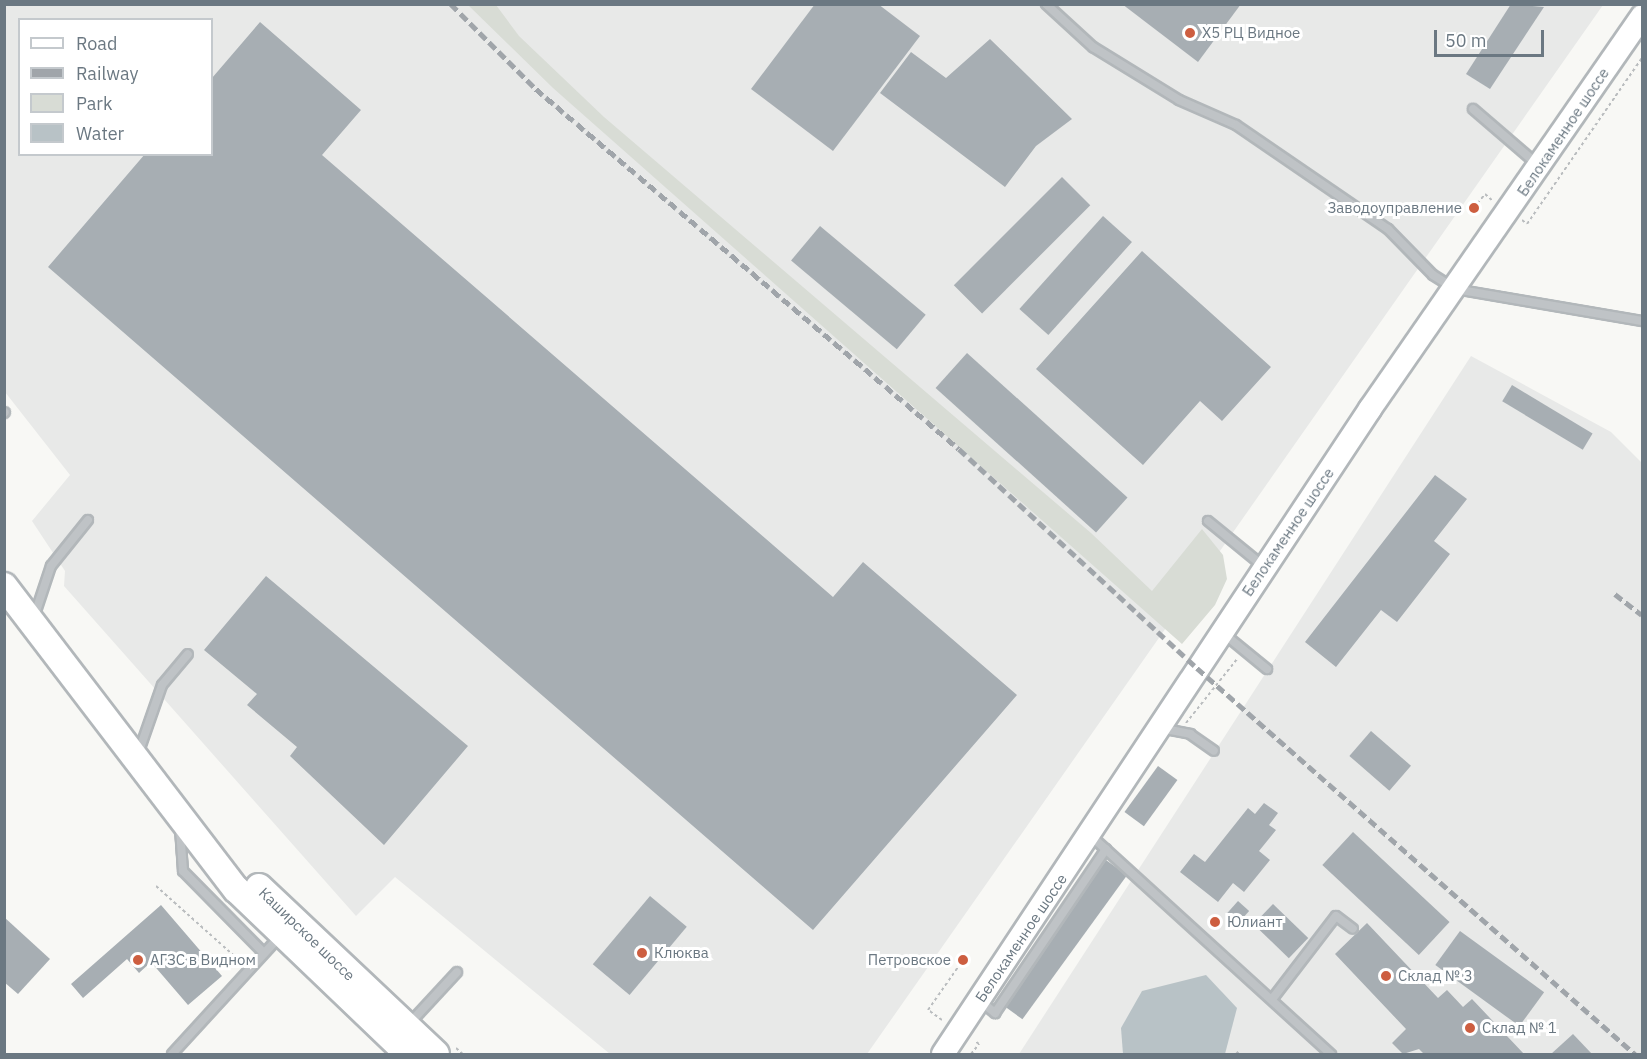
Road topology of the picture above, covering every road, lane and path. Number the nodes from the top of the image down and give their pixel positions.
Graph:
1 (1046, 4) edge
2 (1642, 16) edge
3 (1642, 58) edge
4 (1473, 109) dead end
5 (1540, 167) junction
6 (1551, 190) dead end
7 (1455, 289) junction
8 (1642, 321) edge
9 (88, 520) dead end
10 (1208, 521) dead end
11 (1264, 567) junction
12 (4, 586) edge
13 (33, 623) junction
14 (1221, 631) junction
15 (1244, 650) junction
16 (188, 654) dead end
17 (1267, 669) dead end
18 (1169, 730) junction
19 (1214, 751) dead end
20 (136, 760) junction
21 (1098, 842) junction
22 (156, 886) dead end
23 (1353, 929) dead end
24 (280, 938) junction
25 (249, 969) junction
26 (457, 972) dead end
27 (1273, 998) junction
28 (403, 1041) edge
29 (172, 1054) edge
30 (436, 1054) edge
31 (943, 1054) edge
32 (1331, 1054) edge

1 - 7 lane
2 - 5 main road, Белокаменное шоссе
3 - 6 path
4 - 5 lane
5 - 7 main road, Белокаменное шоссе
7 - 8 lane
7 - 11 main road, Белокаменное шоссе
9 - 13 lane
10 - 11 lane
11 - 14 main road, Белокаменное шоссе
12 - 13 main road, Каширское шоссе
13 - 20 main road, Каширское шоссе
14 - 15 lane
14 - 18 main road, Белокаменное шоссе
15 - 17 lane
15 - 18 path
16 - 20 lane
18 - 19 lane
18 - 21 main road, Белокаменное шоссе
20 - 24 main road, Каширское шоссе
21 - 27 lane
21 - 31 main road, Белокаменное шоссе
22 - 25 path
23 - 27 lane
24 - 25 lane
24 - 28 main road, Каширское шоссе
25 - 29 lane
26 - 28 lane
27 - 32 lane
28 - 30 main road, Каширское шоссе

